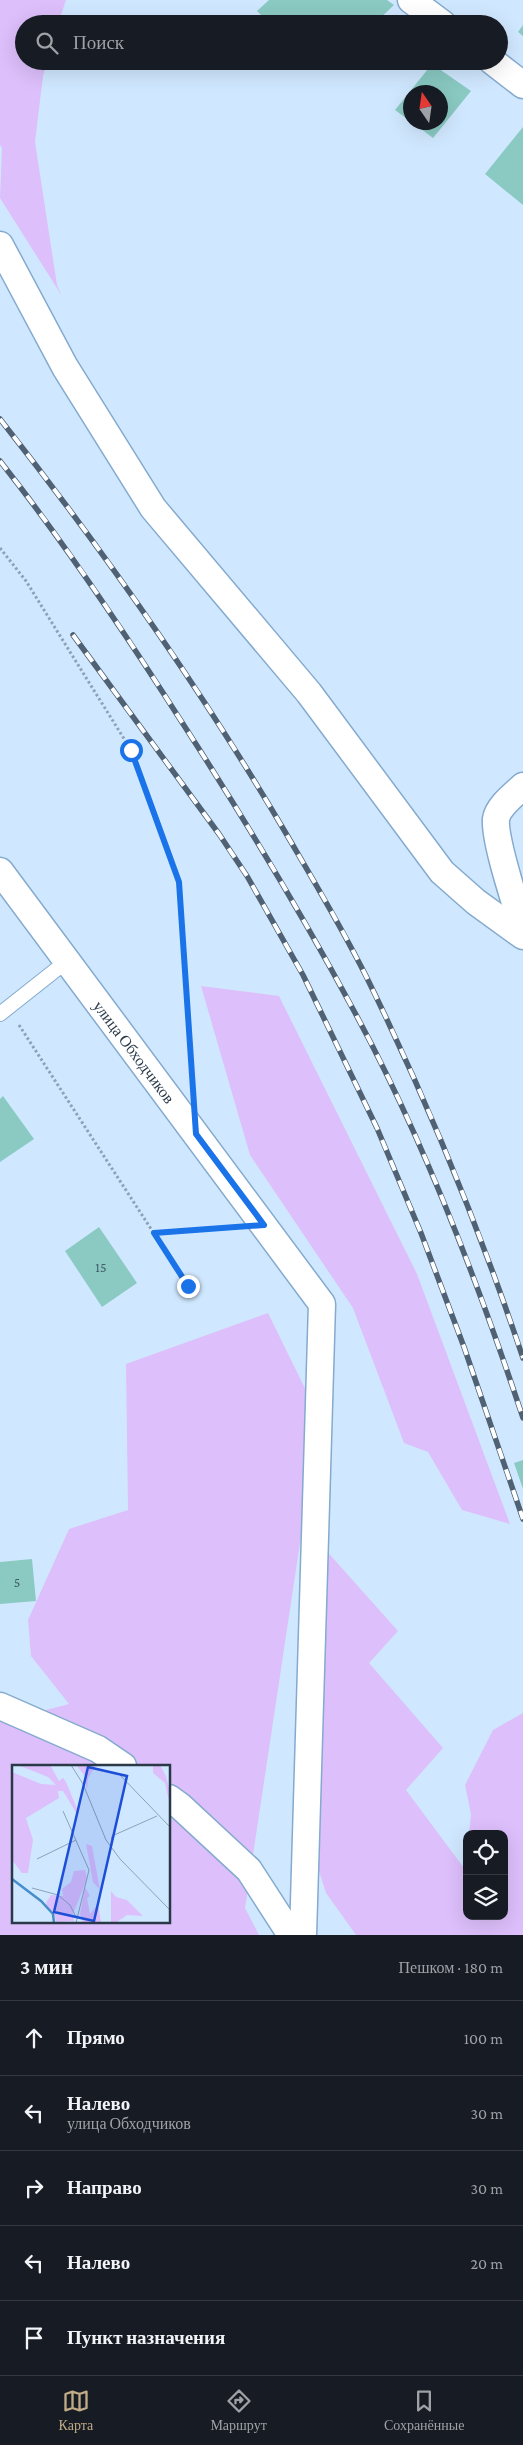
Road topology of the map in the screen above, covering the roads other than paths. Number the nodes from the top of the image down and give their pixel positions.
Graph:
1 (411, 0) edge
2 (431, 15) edge
3 (504, 70) edge
4 (523, 84) edge
5 (0, 245) edge
6 (523, 786) edge
7 (0, 871) edge
8 (523, 929) edge
9 (523, 936) edge
10 (67, 961) junction
11 (4, 1011) edge
12 (0, 1706) edge
13 (122, 1765) edge
14 (170, 1799) edge
15 (292, 1935) edge
16 (303, 1935) edge

1 - 2 street
3 - 4 street
5 - 9 street
6 - 8 street
7 - 10 street, улица Обходчиков
10 - 11 lane
10 - 16 street, улица Обходчиков
12 - 13 street
14 - 15 street

